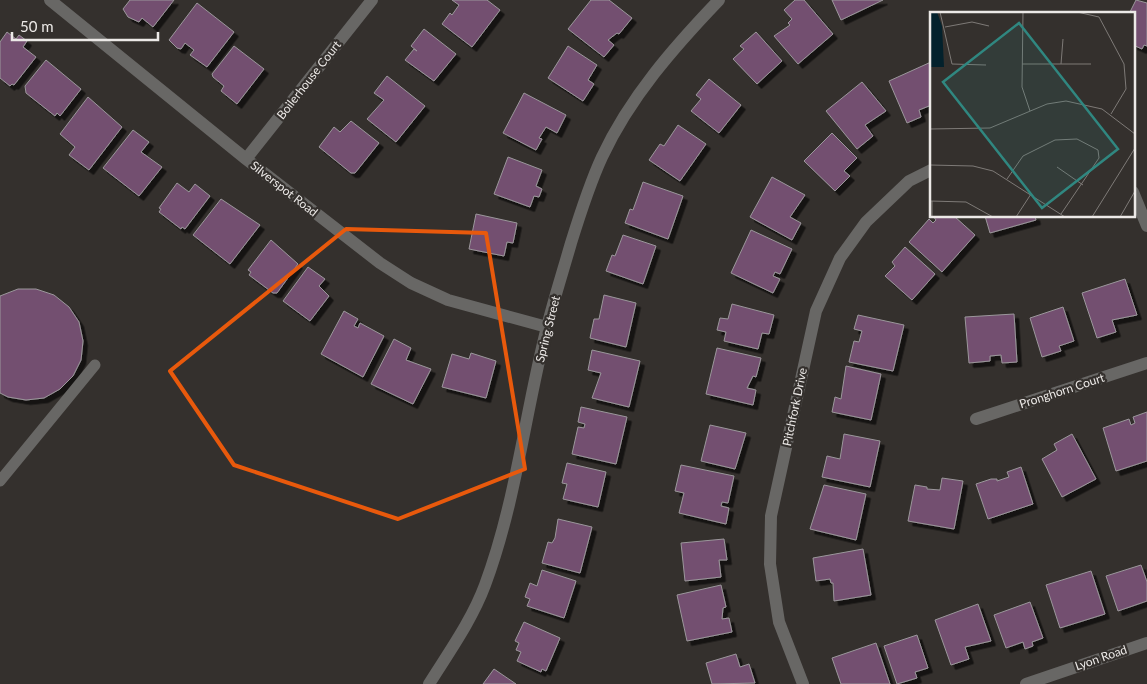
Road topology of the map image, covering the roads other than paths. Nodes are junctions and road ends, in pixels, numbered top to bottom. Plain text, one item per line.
1 (50, 0) edge
2 (372, 0) edge
3 (720, 0) edge
4 (246, 159) junction
5 (930, 170) edge
6 (1134, 194) edge
7 (1147, 226) edge
8 (547, 327) junction
9 (1147, 363) edge
10 (95, 365) dead end
11 (976, 419) dead end
12 (0, 481) edge
13 (1147, 643) edge
14 (429, 684) edge
15 (803, 684) edge
16 (1026, 684) edge

1 - 4 street, Silverspot Road
2 - 4 street, Boilerhouse Court
3 - 8 street, Spring Street
4 - 8 street, Silverspot Road
5 - 15 street, Pitchfork Drive
6 - 7 street
8 - 14 street, Spring Street
9 - 11 street, Pronghorn Court
10 - 12 lane
13 - 16 street, Lyon Road

